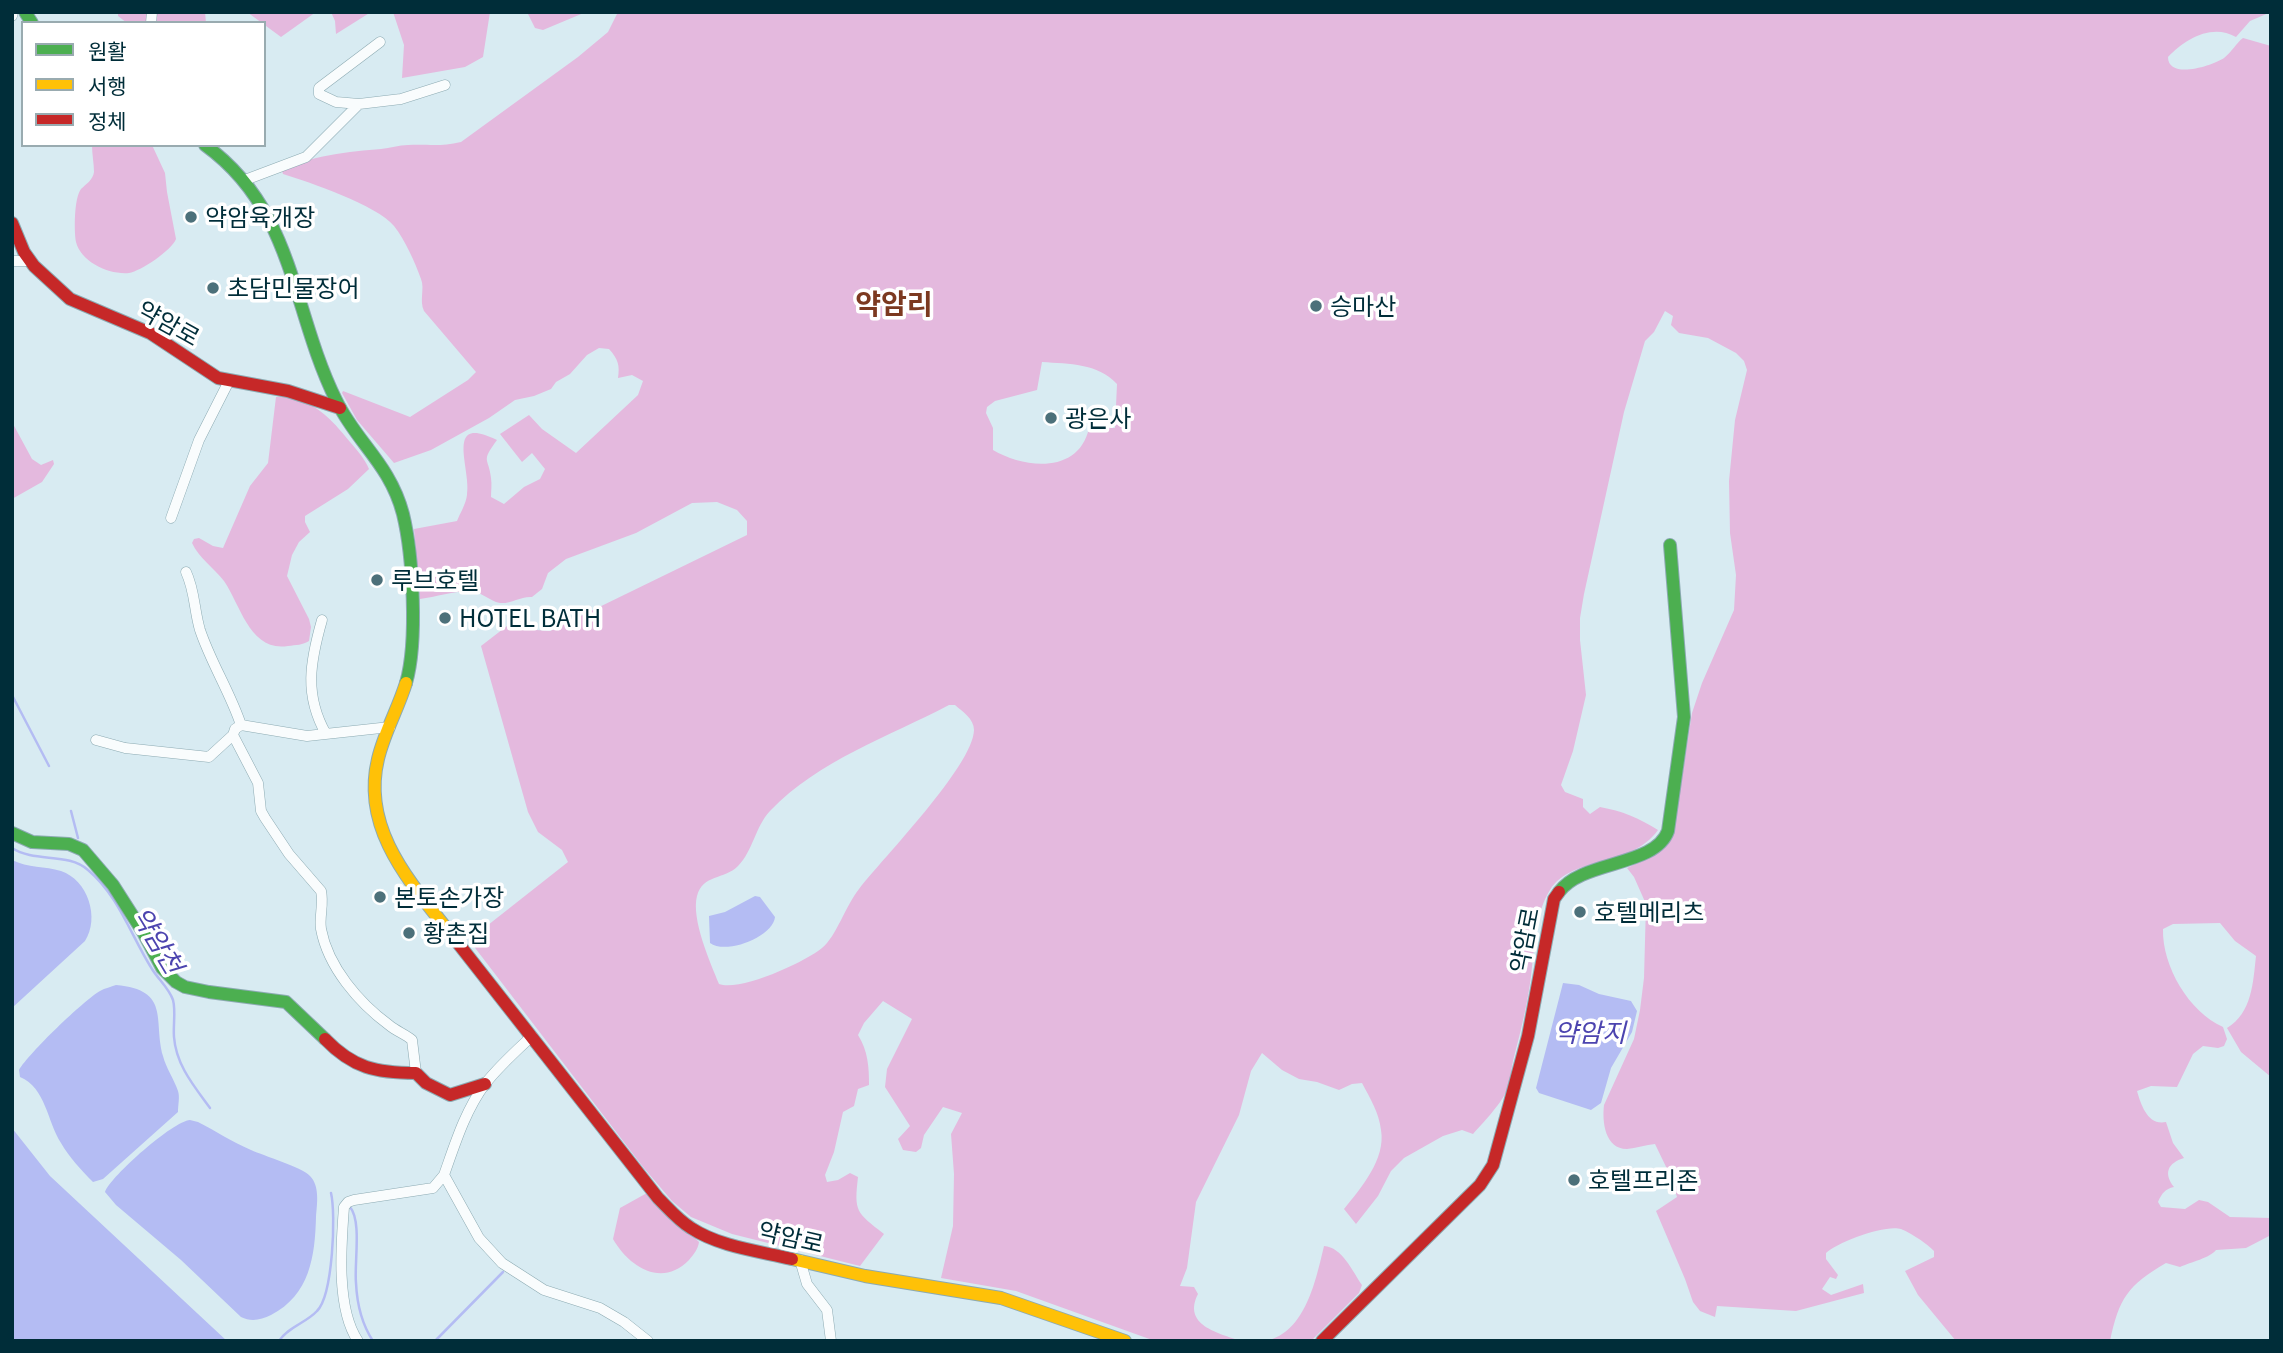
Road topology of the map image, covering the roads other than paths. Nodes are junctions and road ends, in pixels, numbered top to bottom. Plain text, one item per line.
1 (380, 42) dead end
2 (446, 85) dead end
3 (359, 104) junction
4 (208, 147) edge
5 (246, 180) junction
6 (12, 223) edge
7 (12, 261) edge
8 (31, 261) junction
9 (229, 381) junction
10 (340, 408) junction
11 (171, 518) dead end
12 (1670, 545) dead end
13 (186, 572) dead end
14 (322, 620) dead end
15 (241, 725) junction
16 (390, 727) junction
17 (326, 734) junction
18 (233, 735) junction
19 (96, 740) dead end
20 (12, 833) edge
21 (532, 1036) junction
22 (416, 1073) junction
23 (485, 1084) junction
24 (444, 1175) junction
25 (800, 1260) junction
26 (358, 1341) edge
27 (648, 1341) edge
28 (831, 1341) edge
29 (1125, 1341) edge
30 (1322, 1341) edge

1 - 3 street
2 - 3 street
3 - 5 street
4 - 5 street, 약암로
5 - 10 street, 약암로
6 - 8 street, 약암로
7 - 8 street
8 - 9 street, 약암로
9 - 10 street, 약암로
9 - 11 street
10 - 16 street, 약암로
12 - 30 street, 약암로
13 - 15 street
14 - 17 street
15 - 17 street
15 - 18 street
16 - 17 street
16 - 21 street, 약암로
18 - 19 street
18 - 22 street
20 - 22 street
21 - 23 street
21 - 25 street, 약암로
22 - 23 street
23 - 24 street
24 - 26 street
24 - 27 street
25 - 28 street
25 - 29 street, 약암로

